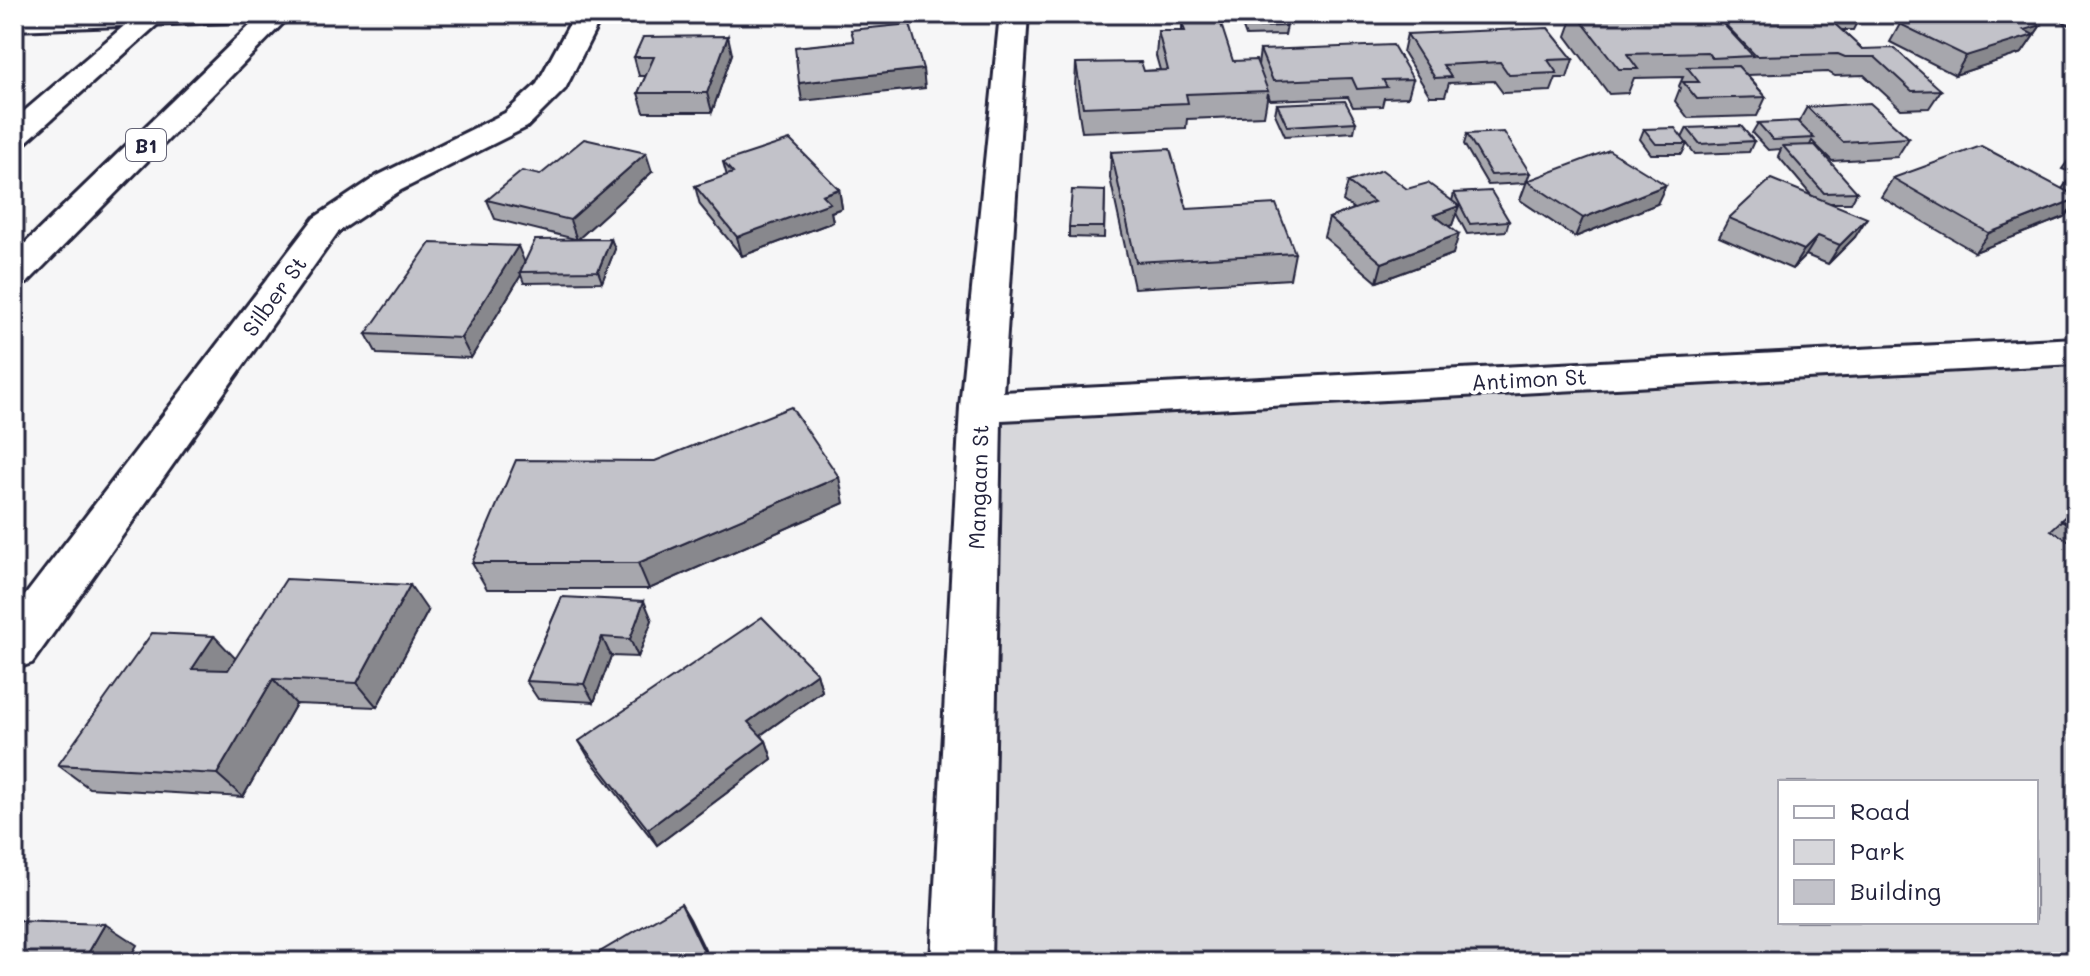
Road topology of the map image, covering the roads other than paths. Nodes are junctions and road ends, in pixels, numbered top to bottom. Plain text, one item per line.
1 (226, 14) edge
2 (278, 14) edge
3 (589, 14) edge
4 (1014, 14) edge
5 (154, 16) edge
6 (14, 22) edge
7 (14, 136) edge
8 (14, 275) edge
9 (2076, 351) edge
10 (981, 407) junction
11 (14, 648) edge
12 (961, 962) edge

1 - 5 main road
2 - 8 main road, B1
3 - 11 main road, Silber St
4 - 10 main road, Mangaan St
5 - 6 main road
5 - 7 main road
9 - 10 main road, Antimon St
10 - 12 main road, Mangaan St

